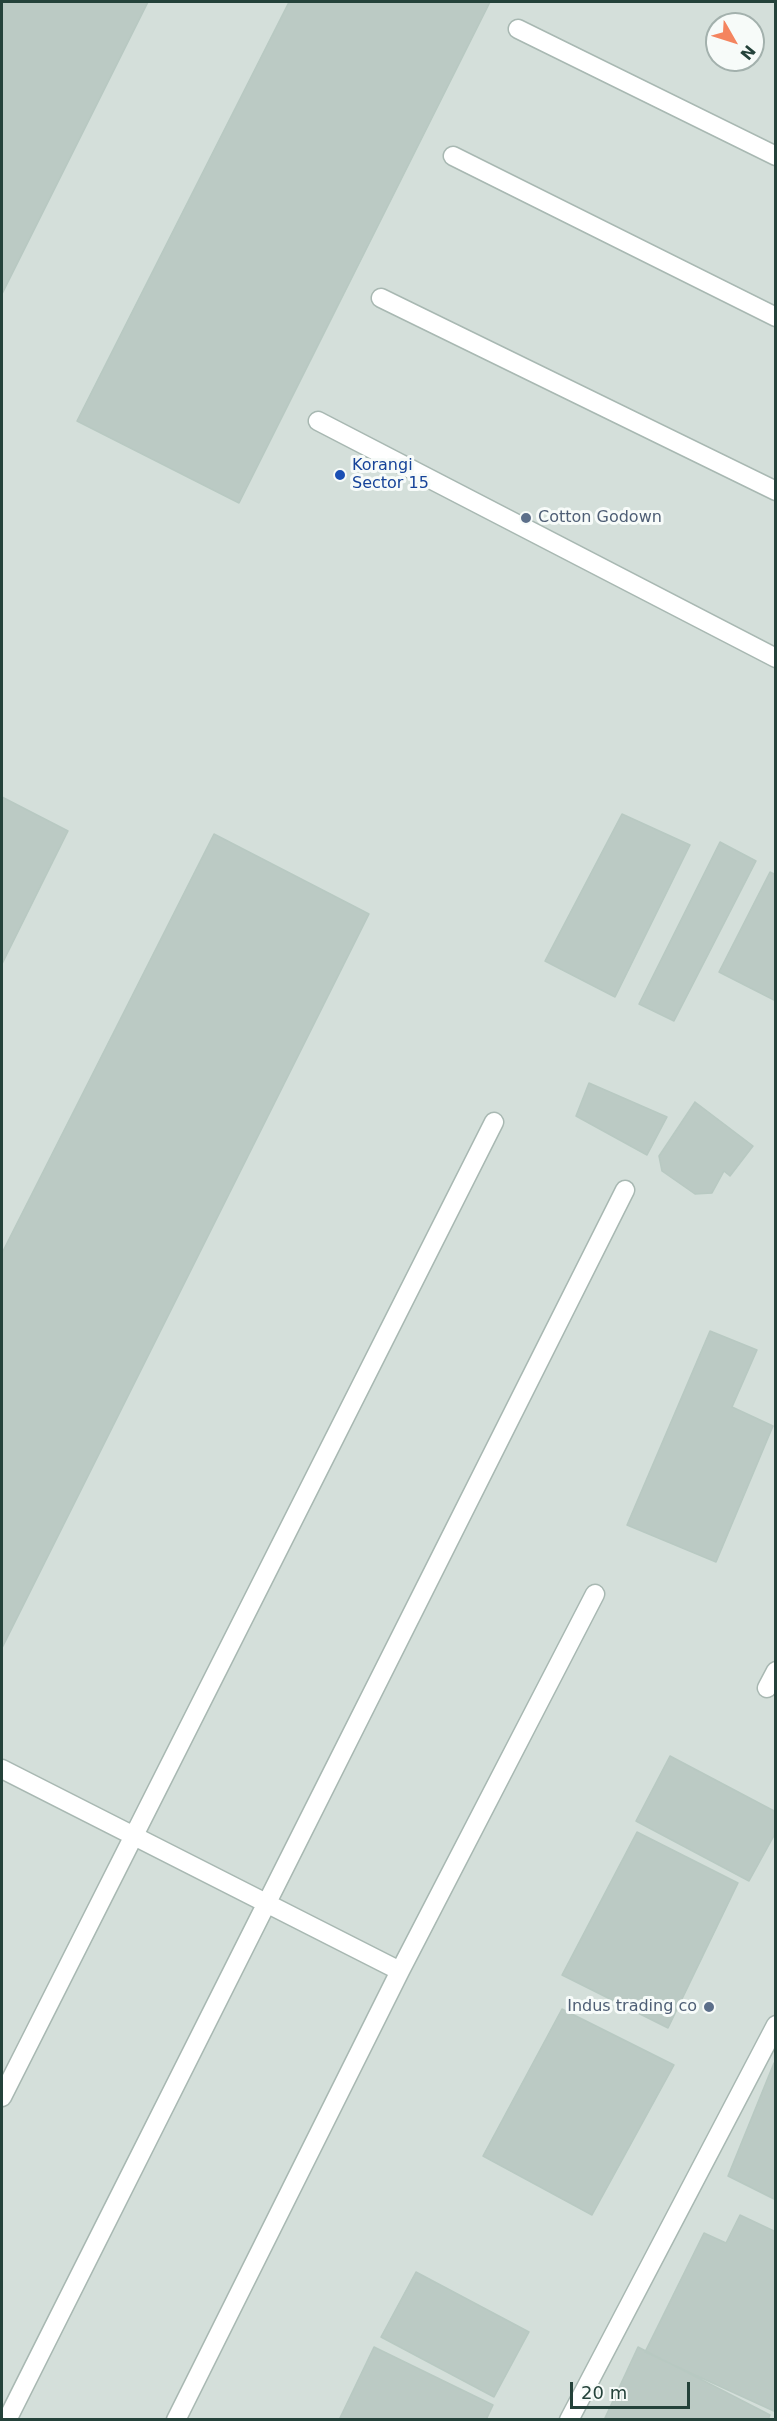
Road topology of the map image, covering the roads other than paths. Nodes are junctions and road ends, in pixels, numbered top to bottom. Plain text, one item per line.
1 (518, 29) dead end
2 (453, 156) dead end
3 (776, 156) edge
4 (381, 298) dead end
5 (776, 317) edge
6 (318, 421) dead end
7 (776, 491) edge
8 (776, 658) edge
9 (494, 1122) dead end
10 (625, 1190) dead end
11 (595, 1594) dead end
12 (776, 1671) edge
13 (767, 1688) dead end
14 (2, 1769) edge
15 (134, 1836) junction
16 (268, 1904) junction
17 (400, 1971) junction
18 (776, 2025) edge
19 (2, 2097) edge
20 (7, 2420) edge
21 (176, 2420) edge
22 (570, 2420) edge

1 - 3 lane
2 - 5 lane
4 - 7 lane
6 - 8 lane
9 - 15 lane
10 - 16 lane
11 - 17 lane
12 - 13 lane
14 - 15 lane
15 - 16 lane
15 - 19 lane
16 - 17 lane
16 - 20 lane
17 - 21 lane
18 - 22 lane

